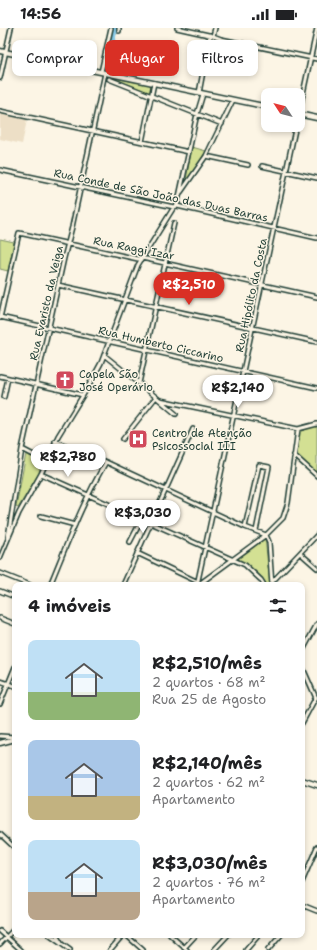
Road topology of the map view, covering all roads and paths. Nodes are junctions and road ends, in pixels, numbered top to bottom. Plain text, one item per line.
1 (11, 28) edge
2 (111, 28) edge
3 (177, 28) edge
4 (215, 28) edge
5 (317, 28) edge
6 (212, 35) junction
7 (0, 50) edge
8 (6, 52) junction
9 (311, 58) junction
10 (317, 59) edge
11 (103, 72) junction
12 (0, 78) edge
13 (109, 79) dead end
14 (154, 83) junction
15 (304, 88) edge
16 (201, 93) junction
17 (151, 96) junction
18 (233, 100) junction
19 (261, 106) edge
20 (0, 111) edge
21 (197, 114) junction
22 (305, 116) edge
23 (317, 118) edge
24 (222, 124) junction
25 (92, 131) junction
26 (295, 132) edge
27 (142, 142) junction
28 (189, 152) junction
29 (206, 156) junction
30 (248, 165) dead end
31 (262, 166) dead end
32 (0, 170) edge
33 (286, 172) junction
34 (317, 178) edge
35 (81, 187) junction
36 (180, 194) junction
37 (176, 206) junction
38 (174, 223) dead end
39 (274, 228) junction
40 (317, 238) edge
41 (68, 244) junction
42 (142, 258) junction
43 (165, 263) junction
44 (58, 284) junction
45 (262, 284) junction
46 (317, 296) edge
47 (124, 299) junction
48 (156, 306) junction
49 (0, 317) edge
50 (49, 328) junction
51 (253, 328) junction
52 (109, 341) junction
53 (317, 342) edge
54 (146, 350) junction
55 (104, 356) junction
56 (244, 372) junction
57 (0, 376) edge
58 (8, 378) junction
59 (139, 383) junction
60 (36, 384) junction
61 (317, 388) edge
62 (83, 395) junction
63 (4, 397) dead end
64 (156, 397) junction
65 (160, 400) junction
66 (176, 414) dead end
67 (234, 416) junction
68 (317, 424) edge
69 (193, 429) dead end
70 (298, 429) junction
71 (123, 439) dead end
72 (56, 441) junction
73 (22, 449) junction
74 (294, 455) junction
75 (46, 462) junction
76 (106, 462) junction
77 (41, 474) junction
78 (317, 476) edge
79 (165, 490) junction
80 (89, 495) junction
81 (13, 508) junction
82 (21, 510) junction
83 (214, 513) junction
84 (41, 516) dead end
85 (142, 519) junction
86 (151, 523) junction
87 (76, 525) junction
88 (245, 527) junction
89 (256, 531) junction
90 (266, 535) junction
91 (317, 535) edge
92 (8, 537) junction
93 (130, 542) dead end
94 (206, 549) junction
95 (137, 553) junction
96 (300, 553) junction
97 (0, 558) edge
98 (231, 560) junction
99 (317, 568) edge
100 (0, 572) edge
101 (23, 582) edge
102 (51, 582) edge
103 (124, 582) edge
104 (194, 582) edge
105 (198, 582) edge
106 (201, 582) edge
107 (261, 582) edge
108 (273, 582) edge
109 (274, 582) edge
110 (0, 591) edge
111 (12, 596) edge
112 (0, 618) edge
113 (12, 623) edge
114 (317, 624) edge
115 (305, 646) edge
116 (305, 673) edge
117 (12, 675) edge
118 (0, 681) edge
119 (8, 684) junction
120 (12, 685) edge
121 (316, 697) edge
122 (0, 704) edge
123 (305, 718) edge
124 (0, 736) edge
125 (12, 738) edge
126 (12, 739) edge
127 (0, 744) edge
128 (305, 781) edge
129 (317, 785) edge
130 (0, 834) edge
131 (12, 845) edge
132 (317, 847) edge
133 (305, 875) edge
134 (305, 906) edge
135 (317, 911) edge
136 (0, 931) edge
137 (12, 931) edge
138 (7, 937) junction
139 (52, 938) edge
140 (58, 938) edge
141 (120, 938) edge
142 (127, 938) edge
143 (173, 938) edge
144 (194, 938) edge
145 (225, 938) edge
146 (257, 938) edge
147 (278, 938) edge
148 (61, 943) junction
149 (0, 944) edge
150 (186, 949) edge
151 (21, 950) edge
152 (70, 950) edge
153 (110, 950) edge
154 (143, 950) edge
155 (214, 950) edge
156 (246, 950) edge
157 (268, 950) edge

1 - 8 street
2 - 11 street, Rua Evaristo da Veiga
3 - 6 street
4 - 6 street
5 - 9 street
6 - 9 street
6 - 16 street
7 - 8 main road
8 - 11 main road
8 - 12 street
9 - 10 street
9 - 15 street
11 - 14 main road
11 - 25 street, Rua Evaristo da Veiga
13 - 17 street
14 - 16 main road
14 - 17 street
16 - 18 main road
16 - 21 street
17 - 21 street
17 - 27 street
18 - 19 main road
18 - 24 street
20 - 25 street
21 - 24 street
21 - 28 street
22 - 23 main road
24 - 29 street
25 - 27 street
25 - 35 street, Rua Evaristo da Veiga
26 - 33 street, Rua Hipólito da Costa
27 - 28 street
28 - 36 street
29 - 30 street
29 - 36 street
31 - 33 street
32 - 35 street, Rua Conde de São João das Duas Barras
33 - 34 street
33 - 39 street, Rua Hipólito da Costa
35 - 37 street, Rua Conde de São João das Duas Barras
35 - 41 street, Rua Evaristo da Veiga
36 - 37 street
37 - 39 street, Rua Conde de São João das Duas Barras
37 - 42 street
38 - 43 street
39 - 40 street, Rua Conde de São João das Duas Barras
39 - 45 street, Rua Hipólito da Costa
41 - 42 street, Rua Raggi Izar
41 - 44 street, Rua Evaristo da Veiga
41 - 49 street, Rua Raggi Izar
42 - 43 street, Rua Raggi Izar
42 - 47 street
43 - 45 street, Rua Raggi Izar
43 - 48 street
44 - 47 street
44 - 50 street, Rua Evaristo da Veiga
45 - 46 street, Rua Raggi Izar
45 - 51 street, Rua Hipólito da Costa
47 - 48 street
47 - 52 street
48 - 51 street
48 - 54 street
49 - 50 street, Rua Humberto Ciccarino
50 - 52 street, Rua Humberto Ciccarino
50 - 60 street, Rua Evaristo da Veiga
51 - 53 street
51 - 56 street, Rua Hipólito da Costa
52 - 54 street, Rua Humberto Ciccarino
52 - 55 street
54 - 56 street, Rua Humberto Ciccarino
54 - 59 street
55 - 59 street
55 - 62 street
56 - 61 street, Rua Humberto Ciccarino
56 - 67 street, Rua Hipólito da Costa
57 - 58 street
58 - 60 street
58 - 63 street
59 - 64 street
60 - 62 street
60 - 73 street, Rua Evaristo da Veiga
62 - 72 street
64 - 65 street
64 - 71 street
65 - 66 street
65 - 67 street
67 - 70 street
67 - 83 street, Rua Hipólito da Costa
68 - 70 street
69 - 79 street
70 - 74 street
72 - 75 street
72 - 76 street
73 - 75 street
73 - 81 street, Rua Evaristo da Veiga
74 - 78 street
74 - 90 street
75 - 77 street
76 - 79 street
76 - 80 street
77 - 80 street
77 - 82 street
79 - 83 street
79 - 86 street
80 - 85 street
80 - 87 street
81 - 82 street
81 - 92 street, Rua Evaristo da Veiga
82 - 92 street
83 - 88 street
83 - 94 street, Rua Hipólito da Costa
84 - 87 street
85 - 86 street
85 - 93 street
86 - 94 street
86 - 95 street
87 - 102 street
88 - 89 street
88 - 89 street
89 - 90 street
90 - 98 street
90 - 108 street
91 - 96 street
92 - 97 street
94 - 98 street
94 - 105 street, Rua Hipólito da Costa
95 - 103 street
95 - 104 street
96 - 99 street
96 - 109 street
98 - 106 street
98 - 107 street
100 - 101 street
110 - 111 street
112 - 113 street
114 - 115 street
116 - 121 street
117 - 119 street
118 - 119 street
119 - 120 street
119 - 122 street
121 - 123 street
124 - 125 street
126 - 127 main road
128 - 129 main road
130 - 131 street
132 - 133 street
134 - 135 street
136 - 138 street
137 - 138 street
138 - 149 street
138 - 151 street
139 - 148 street
140 - 148 street
141 - 153 street
142 - 154 street
143 - 150 street
144 - 150 street
145 - 155 street
146 - 156 street
147 - 157 street
148 - 152 street

